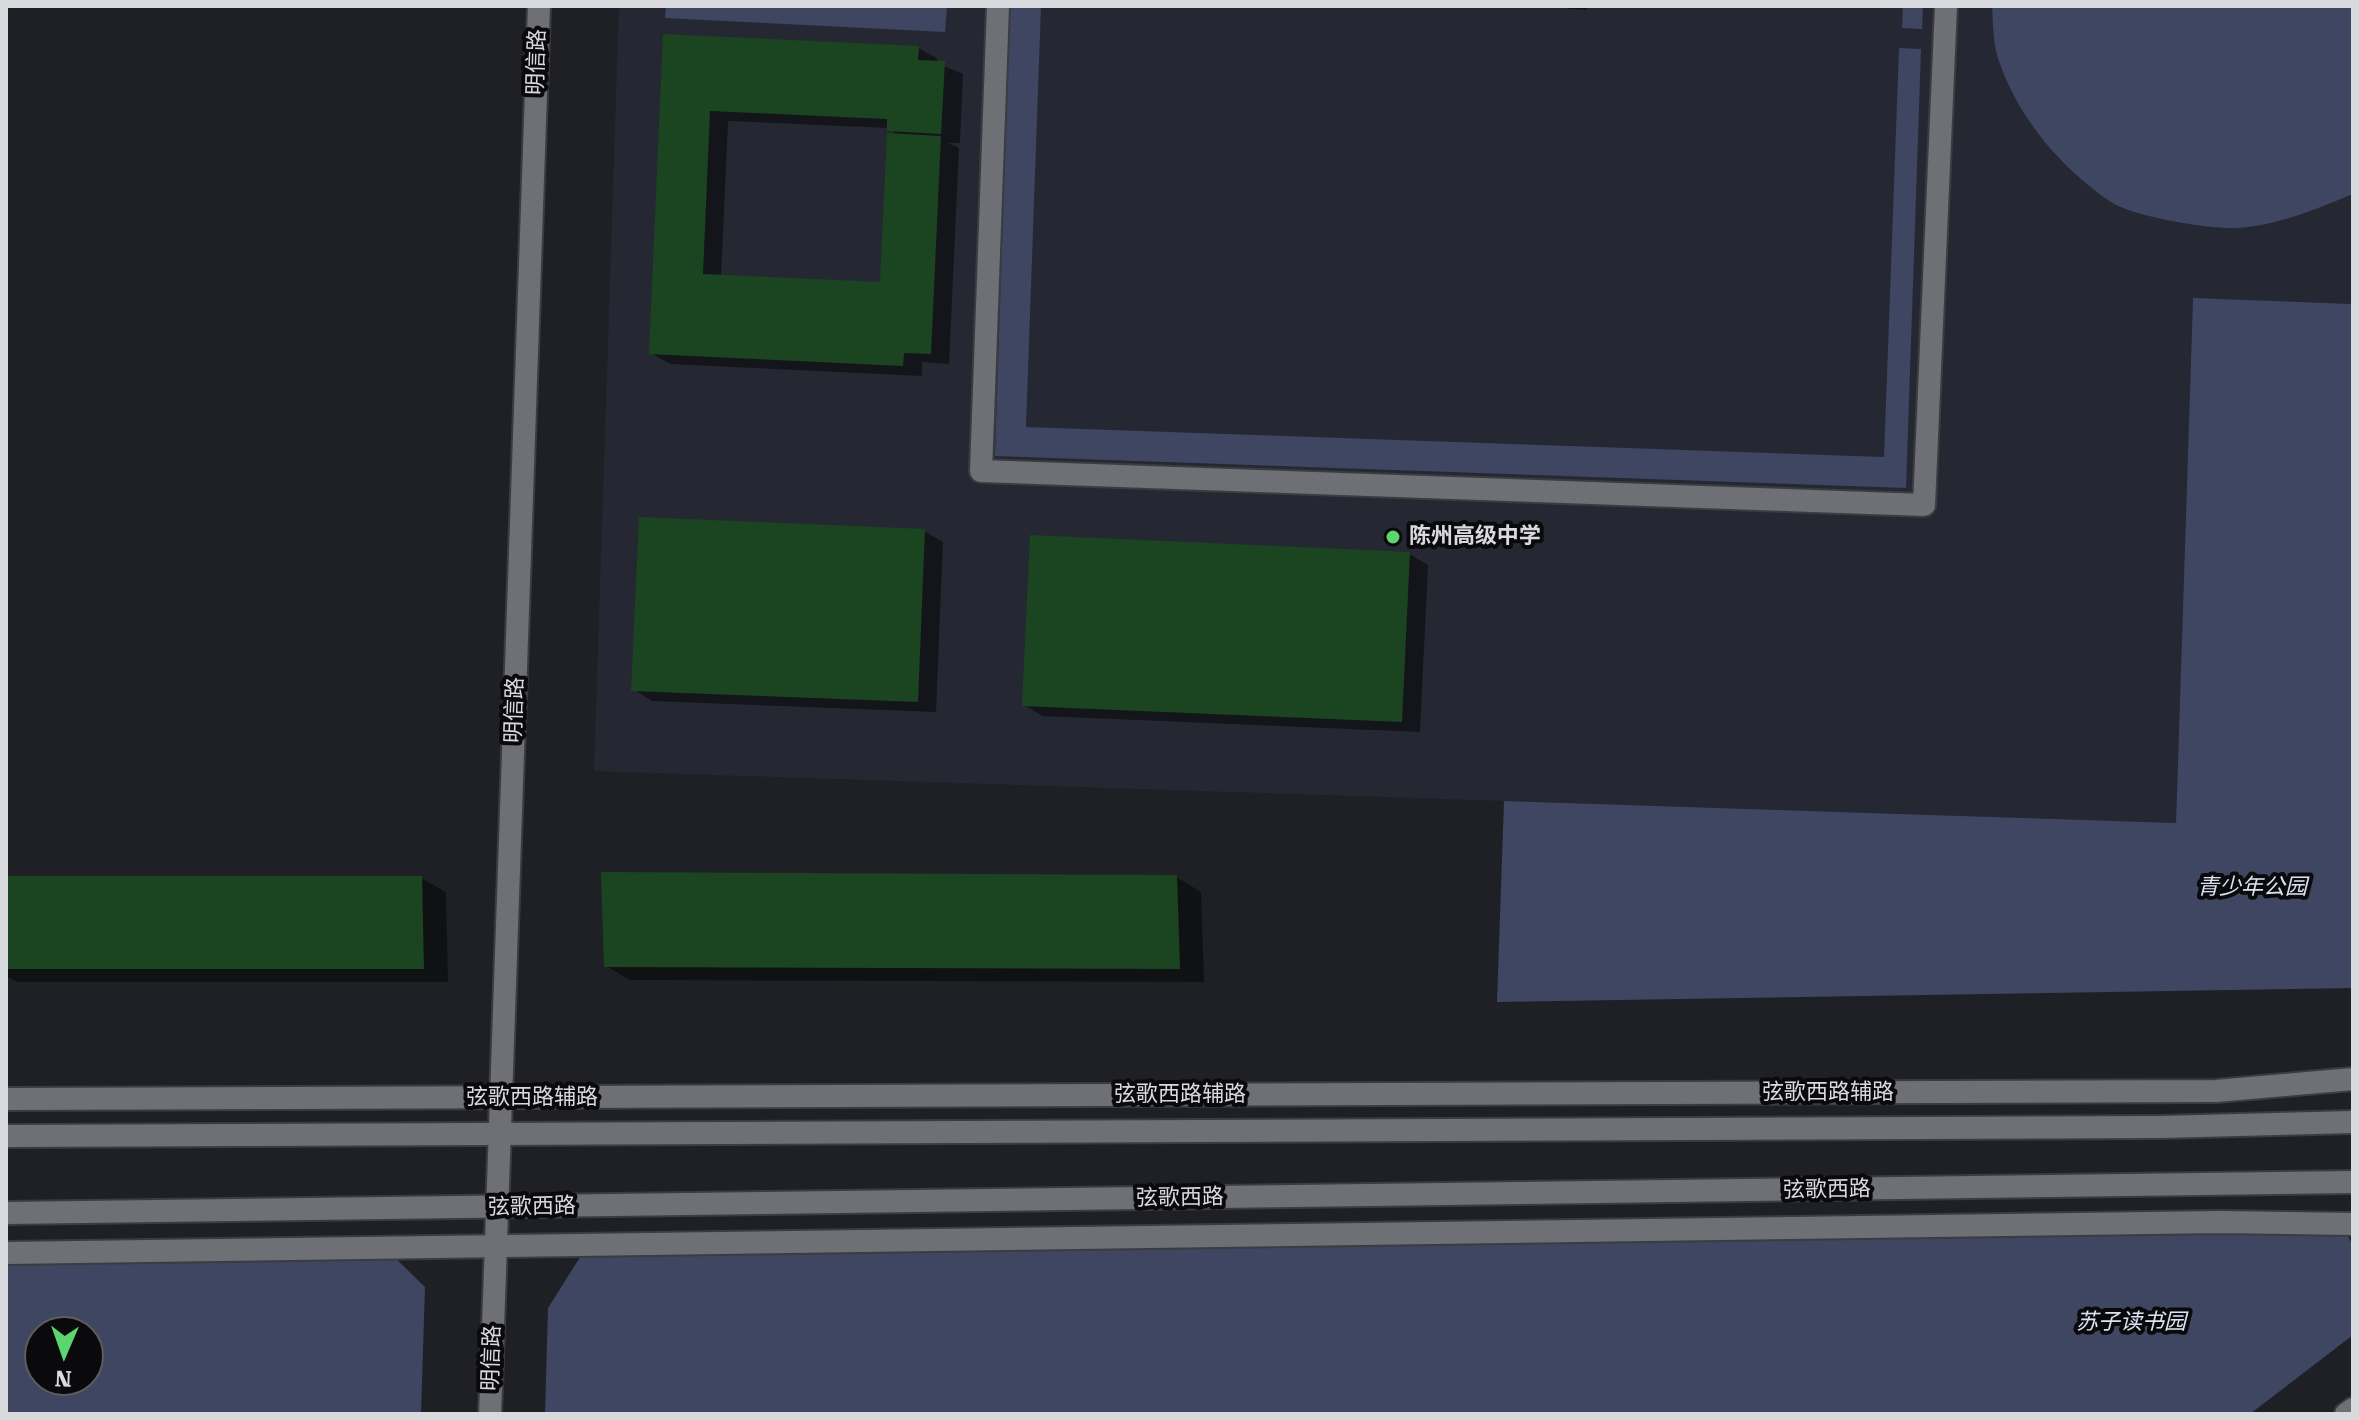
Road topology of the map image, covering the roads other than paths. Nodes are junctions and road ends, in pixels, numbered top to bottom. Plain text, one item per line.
1 (539, 6) edge
2 (998, 6) edge
3 (1946, 6) edge
4 (2353, 1079) edge
5 (502, 1098) junction
6 (6, 1099) edge
7 (2353, 1122) edge
8 (500, 1134) junction
9 (6, 1136) edge
10 (2353, 1182) edge
11 (497, 1207) junction
12 (6, 1213) edge
13 (2353, 1224) edge
14 (496, 1248) junction
15 (6, 1253) edge
16 (2353, 1409) edge
17 (490, 1414) edge
18 (2346, 1414) edge

1 - 5 street, 明信路
2 - 3 street
4 - 5 street, 弦歌西路辅路
5 - 6 street, 弦歌西路辅路
5 - 8 street, 明信路
7 - 8 street
8 - 9 street
8 - 11 street, 明信路
10 - 11 street, 弦歌西路
11 - 12 street, 弦歌西路
11 - 14 street, 明信路
13 - 14 street
14 - 15 street
14 - 17 street, 明信路
16 - 18 street

